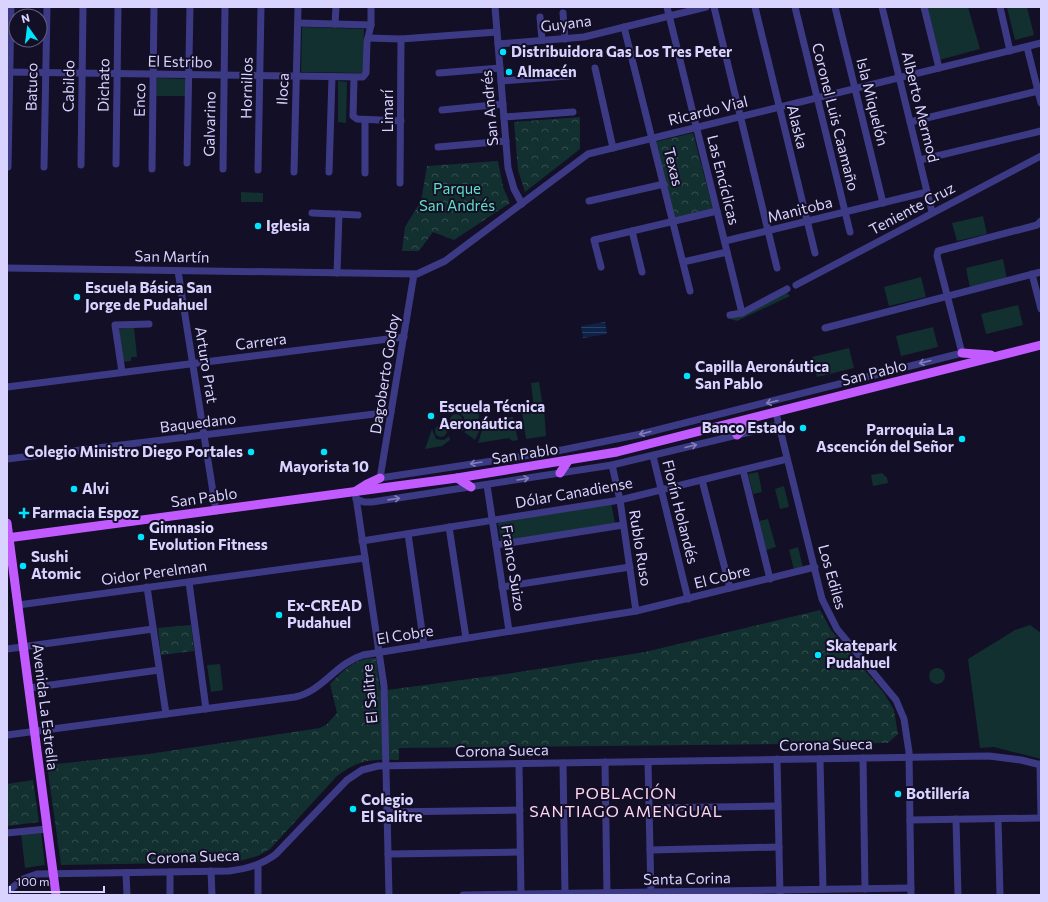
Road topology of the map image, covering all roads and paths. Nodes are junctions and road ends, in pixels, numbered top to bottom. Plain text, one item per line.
1 (10, 7) edge
2 (47, 7) edge
3 (83, 7) edge
4 (118, 7) edge
5 (154, 7) edge
6 (190, 7) edge
7 (226, 7) edge
8 (261, 7) edge
9 (298, 7) edge
10 (336, 7) edge
11 (371, 7) edge
12 (495, 7) edge
13 (667, 7) edge
14 (706, 7) edge
15 (714, 7) edge
16 (755, 7) edge
17 (795, 7) edge
18 (836, 7) edge
19 (882, 7) edge
20 (924, 7) edge
21 (1000, 7) edge
22 (563, 13) dead end
23 (669, 16) junction
24 (540, 17) dead end
25 (298, 23) junction
26 (335, 24) junction
27 (371, 25) junction
28 (624, 27) junction
29 (497, 32) junction
30 (368, 38) junction
31 (565, 38) junction
32 (402, 39) junction
33 (542, 40) junction
34 (1041, 43) edge
35 (498, 44) junction
36 (1027, 47) junction
37 (1010, 51) junction
38 (500, 68) junction
39 (594, 68) dead end
40 (939, 68) junction
41 (8, 72) edge
42 (46, 73) junction
43 (82, 73) junction
44 (439, 73) dead end
45 (118, 74) junction
46 (153, 74) junction
47 (189, 75) junction
48 (224, 76) junction
49 (260, 76) junction
50 (568, 76) dead end
51 (297, 77) junction
52 (332, 77) junction
53 (354, 78) junction
54 (899, 78) junction
55 (501, 81) junction
56 (855, 89) junction
57 (1038, 91) junction
58 (818, 98) junction
59 (1041, 103) edge
60 (503, 104) junction
61 (779, 107) junction
62 (442, 110) dead end
63 (573, 112) dead end
64 (504, 117) junction
65 (740, 117) junction
66 (365, 121) junction
67 (401, 121) junction
68 (910, 122) junction
69 (697, 127) junction
70 (1041, 130) edge
71 (652, 138) junction
72 (506, 141) junction
73 (438, 147) dead end
74 (613, 148) junction
75 (1041, 156) edge
76 (920, 160) junction
77 (187, 162) dead end
78 (116, 164) dead end
79 (81, 165) dead end
80 (8, 166) dead end
81 (44, 167) dead end
82 (152, 169) dead end
83 (223, 169) dead end
84 (258, 170) dead end
85 (294, 172) dead end
86 (329, 172) dead end
87 (365, 173) dead end
88 (400, 183) dead end
89 (664, 184) junction
90 (927, 192) junction
91 (589, 201) dead end
92 (883, 203) junction
93 (522, 204) junction
94 (717, 211) junction
95 (845, 212) junction
96 (932, 212) junction
97 (312, 213) dead end
98 (339, 214) junction
99 (358, 215) dead end
100 (673, 221) junction
101 (1041, 221) edge
102 (807, 222) junction
103 (632, 231) junction
104 (768, 231) junction
105 (850, 232) dead end
106 (725, 241) junction
107 (727, 252) junction
108 (815, 253) dead end
109 (683, 262) junction
110 (601, 267) dead end
111 (7, 268) edge
112 (777, 268) dead end
113 (178, 271) junction
114 (642, 272) dead end
115 (1041, 272) edge
116 (337, 273) junction
117 (414, 274) junction
118 (1032, 274) junction
119 (796, 284) dead end
120 (787, 289) dead end
121 (690, 291) dead end
122 (948, 296) junction
123 (1041, 308) edge
124 (742, 313) junction
125 (730, 315) dead end
126 (149, 324) dead end
127 (826, 328) dead end
128 (404, 338) junction
129 (1040, 344) edge
130 (962, 353) junction
131 (996, 356) junction
132 (192, 363) junction
133 (122, 372) junction
134 (7, 386) edge
135 (392, 412) junction
136 (776, 413) junction
137 (754, 418) junction
138 (779, 425) junction
139 (204, 435) junction
140 (737, 435) junction
141 (653, 456) junction
142 (787, 459) junction
143 (7, 460) edge
144 (568, 461) junction
145 (612, 465) junction
146 (744, 470) junction
147 (560, 473) junction
148 (380, 478) junction
149 (457, 478) junction
150 (702, 480) junction
151 (487, 485) junction
152 (471, 487) junction
153 (661, 490) junction
154 (355, 496) junction
155 (620, 500) junction
156 (216, 511) junction
157 (492, 520) junction
158 (7, 523) edge
159 (623, 525) junction
160 (449, 527) junction
161 (408, 534) junction
162 (8, 538) edge
163 (362, 541) junction
164 (496, 545) junction
165 (365, 558) junction
166 (630, 567) junction
167 (815, 567) junction
168 (770, 579) junction
169 (189, 582) junction
170 (147, 587) junction
171 (502, 587) junction
172 (730, 588) junction
173 (688, 599) junction
174 (18, 605) junction
175 (636, 611) junction
176 (153, 629) junction
177 (509, 631) junction
178 (466, 638) junction
179 (424, 645) junction
180 (23, 646) junction
181 (7, 649) edge
182 (379, 652) junction
183 (159, 670) junction
184 (29, 688) junction
185 (206, 709) junction
186 (166, 714) junction
187 (34, 732) junction
188 (7, 735) edge
189 (909, 757) junction
190 (820, 758) junction
191 (862, 758) junction
192 (777, 759) junction
193 (605, 762) junction
194 (648, 762) junction
195 (563, 763) junction
196 (519, 764) junction
197 (1040, 765) edge
198 (386, 766) junction
199 (778, 806) junction
200 (649, 808) junction
201 (520, 810) junction
202 (387, 812) junction
203 (1041, 817) edge
204 (956, 819) junction
205 (998, 819) junction
206 (910, 820) junction
207 (47, 829) junction
208 (7, 833) edge
209 (779, 847) junction
210 (650, 850) junction
211 (520, 852) junction
212 (388, 854) junction
213 (258, 865) junction
214 (211, 871) junction
215 (170, 872) junction
216 (53, 873) junction
217 (126, 873) junction
218 (865, 889) junction
219 (823, 890) junction
220 (7, 892) edge
221 (911, 892) edge
222 (565, 893) junction
223 (607, 893) junction
224 (779, 893) edge
225 (651, 894) edge
226 (56, 895) edge
227 (127, 895) edge
228 (170, 895) edge
229 (212, 895) edge
230 (258, 895) edge
231 (389, 895) edge
232 (463, 895) edge
233 (521, 895) edge
234 (958, 895) edge
235 (1000, 895) edge

1 - 41 street
2 - 42 street, Batuco
3 - 43 street, Cabildo
4 - 45 street, Dichato
5 - 46 street, Enco
6 - 47 street
7 - 48 street, Galvarino
8 - 49 street, Hornillos
9 - 25 street, Iloca
10 - 26 street
11 - 27 street
12 - 29 street, San Andrés
13 - 23 street, Las Encíclicas
14 - 23 street, Guyana
15 - 65 street
16 - 61 street, Alaska
17 - 58 street, Coronel Luis Caamaño
18 - 56 street, Isla Miquelón
19 - 54 street, Alberto Mermod
20 - 40 street
21 - 37 street
22 - 31 street
23 - 28 street, Guyana
23 - 69 street, Las Encíclicas
24 - 33 street
25 - 26 street
25 - 51 street, Iloca
26 - 27 street
27 - 30 street
28 - 31 street, Guyana
28 - 71 street, Texas
29 - 32 street
29 - 35 street, San Andrés
30 - 32 street
30 - 53 street
31 - 33 street, Guyana
32 - 67 street, Limarí
33 - 35 street, Guyana
34 - 36 street, Ricardo Vial
35 - 38 street, San Andrés
36 - 37 street, Ricardo Vial
36 - 57 street
37 - 40 street, Ricardo Vial
38 - 44 street
38 - 55 street, San Andrés
39 - 74 street
40 - 54 street, Ricardo Vial
41 - 42 street, El Estribo
41 - 80 street
42 - 43 street, El Estribo
42 - 81 street, Batuco
43 - 45 street, El Estribo
43 - 79 street, Cabildo
45 - 46 street, El Estribo
45 - 78 street, Dichato
46 - 47 street, El Estribo
46 - 82 street, Enco
47 - 48 street, El Estribo
47 - 77 street
48 - 49 street, El Estribo
48 - 83 street, Galvarino
49 - 51 street, El Estribo
49 - 84 street, Hornillos
50 - 55 street
51 - 52 street, El Estribo
51 - 85 street, Iloca
52 - 53 street, El Estribo
52 - 86 street
53 - 66 street
54 - 56 street, Ricardo Vial
54 - 68 street, Alberto Mermod
55 - 60 street, San Andrés
56 - 58 street, Ricardo Vial
56 - 92 street, Isla Miquelón
57 - 59 street
57 - 68 street
58 - 61 street, Ricardo Vial
58 - 95 street, Coronel Luis Caamaño
60 - 62 street
60 - 64 street, San Andrés
61 - 65 street, Ricardo Vial
61 - 102 street, Alaska
63 - 64 street
64 - 72 street, San Andrés
65 - 69 street, Ricardo Vial
65 - 104 street
66 - 67 street
66 - 87 street
67 - 88 street, Limarí
68 - 76 street, Alberto Mermod
69 - 71 street, Ricardo Vial
69 - 94 street, Las Encíclicas
70 - 76 street
71 - 74 street, Ricardo Vial
71 - 89 street, Texas
72 - 73 street
72 - 93 street, San Andrés
74 - 93 street, Ricardo Vial
75 - 96 street, Teniente Cruz
76 - 90 street, Alberto Mermod
89 - 91 street
89 - 100 street, Texas
90 - 92 street, Manitoba
90 - 96 street, Alberto Mermod
92 - 95 street, Manitoba
93 - 117 street, Ricardo Vial
94 - 100 street
94 - 106 street, Las Encíclicas
95 - 102 street, Manitoba
95 - 105 street, Coronel Luis Caamaño
96 - 119 street, Teniente Cruz
97 - 98 street
98 - 99 street
98 - 116 street
100 - 103 street
100 - 109 street, Texas
101 - 122 street
102 - 104 street, Manitoba
102 - 108 street, Alaska
103 - 110 street
103 - 114 street
104 - 106 street, Manitoba
104 - 112 street
106 - 107 street, Las Encíclicas
107 - 109 street
107 - 124 street, Las Encíclicas
109 - 121 street, Texas
111 - 113 street, San Martín
113 - 116 street, San Martín
113 - 132 street, Arturo Prat
115 - 118 street
116 - 117 street, San Martín
117 - 128 street, Dagoberto Godoy
118 - 122 street
118 - 123 street
120 - 124 street
122 - 127 street
122 - 130 street
124 - 125 street
126 - 133 street
128 - 132 street, Carrera
128 - 135 street, Dagoberto Godoy
129 - 131 main road, San Pablo
130 - 131 main road
130 -> 148 street, San Pablo
131 - 136 main road, San Pablo
132 - 133 street, Carrera
132 - 139 street, Arturo Prat
133 - 134 street, Carrera
135 - 139 street, Baquedano
135 - 148 street, Dagoberto Godoy
136 - 137 main road, San Pablo
136 - 138 street, Los Ediles
137 - 140 main road
137 - 144 main road, San Pablo
138 - 140 street, San Pablo
138 - 142 street, Los Ediles
139 - 143 street, Baquedano
139 - 156 street, Arturo Prat
141 -> 140 street, San Pablo
141 - 145 street, San Pablo
141 - 153 street, Florín Holandés
142 - 146 street, Dólar Canadiense
142 - 167 street, Los Ediles
144 - 147 main road
144 - 149 main road, San Pablo
145 - 147 street, San Pablo
145 - 155 street, Rublo Ruso
146 - 150 street, Dólar Canadiense
146 - 168 street
151 -> 147 street, San Pablo
148 - 154 main road
149 - 152 main road
149 - 154 main road, San Pablo
150 - 153 street, Dólar Canadiense
150 - 172 street
151 - 152 street, San Pablo
151 - 157 street, Franco Suizo
154 -> 152 street, San Pablo
153 - 155 street, Dólar Canadiense
153 - 173 street, Florín Holandés
154 - 156 main road, San Pablo
154 - 163 street, El Salitre
155 - 157 street, Dólar Canadiense
155 - 159 street, Rublo Ruso
156 - 162 main road, San Pablo
157 - 160 street, Dólar Canadiense
157 - 164 street, Franco Suizo
158 - 162 main road, Avenida La Estrella
159 - 164 street
159 - 166 street, Rublo Ruso
160 - 161 street, Dólar Canadiense
160 - 178 street
161 - 163 street, Dólar Canadiense
161 - 179 street
162 - 174 main road, Avenida La Estrella
163 - 165 street, El Salitre
164 - 171 street, Franco Suizo
165 - 169 street, Oidor Perelman
165 - 182 street, El Salitre
166 - 171 street
166 - 175 street, Rublo Ruso
167 - 168 street, El Cobre
167 - 189 street, Los Ediles
168 - 172 street, El Cobre
169 - 170 street, Oidor Perelman
169 - 185 street
170 - 174 street, Oidor Perelman
170 - 176 street
171 - 177 street, Franco Suizo
172 - 173 street, El Cobre
173 - 175 street, El Cobre
174 - 180 main road, Avenida La Estrella
175 - 177 street, El Cobre
176 - 180 street
176 - 183 street
177 - 178 street, El Cobre
178 - 179 street, El Cobre
179 - 182 street, El Cobre
180 - 181 street
180 - 184 main road, Avenida La Estrella
182 - 185 street, El Cobre
182 - 198 street, El Salitre
183 - 184 street
183 - 186 street
184 - 187 main road, Avenida La Estrella
185 - 186 street, El Cobre
186 - 187 street, El Cobre
187 - 188 street, El Cobre
187 - 207 main road, Avenida La Estrella
189 - 191 street, Corona Sueca
189 - 197 street, Corona Sueca
189 - 206 street, Los Ediles
190 - 191 street, Corona Sueca
190 - 192 street, Corona Sueca
190 - 219 street
191 - 218 street
192 - 194 street, Corona Sueca
192 - 199 street
193 - 194 street, Corona Sueca
193 - 195 street, Corona Sueca
193 - 223 street
194 - 200 street
195 - 196 street, Corona Sueca
195 - 222 street
196 - 198 street, Corona Sueca
196 - 201 street
197 - 203 street
198 - 202 street, El Salitre
198 - 213 street, Corona Sueca
199 - 200 street
199 - 209 street
200 - 210 street
201 - 202 street
201 - 211 street
202 - 212 street, El Salitre
203 - 205 street
204 - 205 street
204 - 206 street
204 - 234 street
205 - 235 street
206 - 221 street, Los Ediles
207 - 208 street
207 - 216 main road, Avenida La Estrella
209 - 210 street
209 - 224 street
210 - 225 street
211 - 212 street
211 - 233 street
212 - 231 street, El Salitre
213 - 214 street, Corona Sueca
213 - 230 street
214 - 215 street, Corona Sueca
214 - 229 street
215 - 217 street, Corona Sueca
215 - 228 street
216 - 217 street, Corona Sueca
216 - 220 street, Corona Sueca
216 - 226 main road, Avenida La Estrella
217 - 227 street
218 - 219 street, Santa Corina
218 - 221 street, Santa Corina
219 - 224 street, Santa Corina
222 - 223 street, Santa Corina
222 - 233 street, Santa Corina
223 - 225 street, Santa Corina
224 - 225 street, Santa Corina
232 - 233 street, Santa Corina

